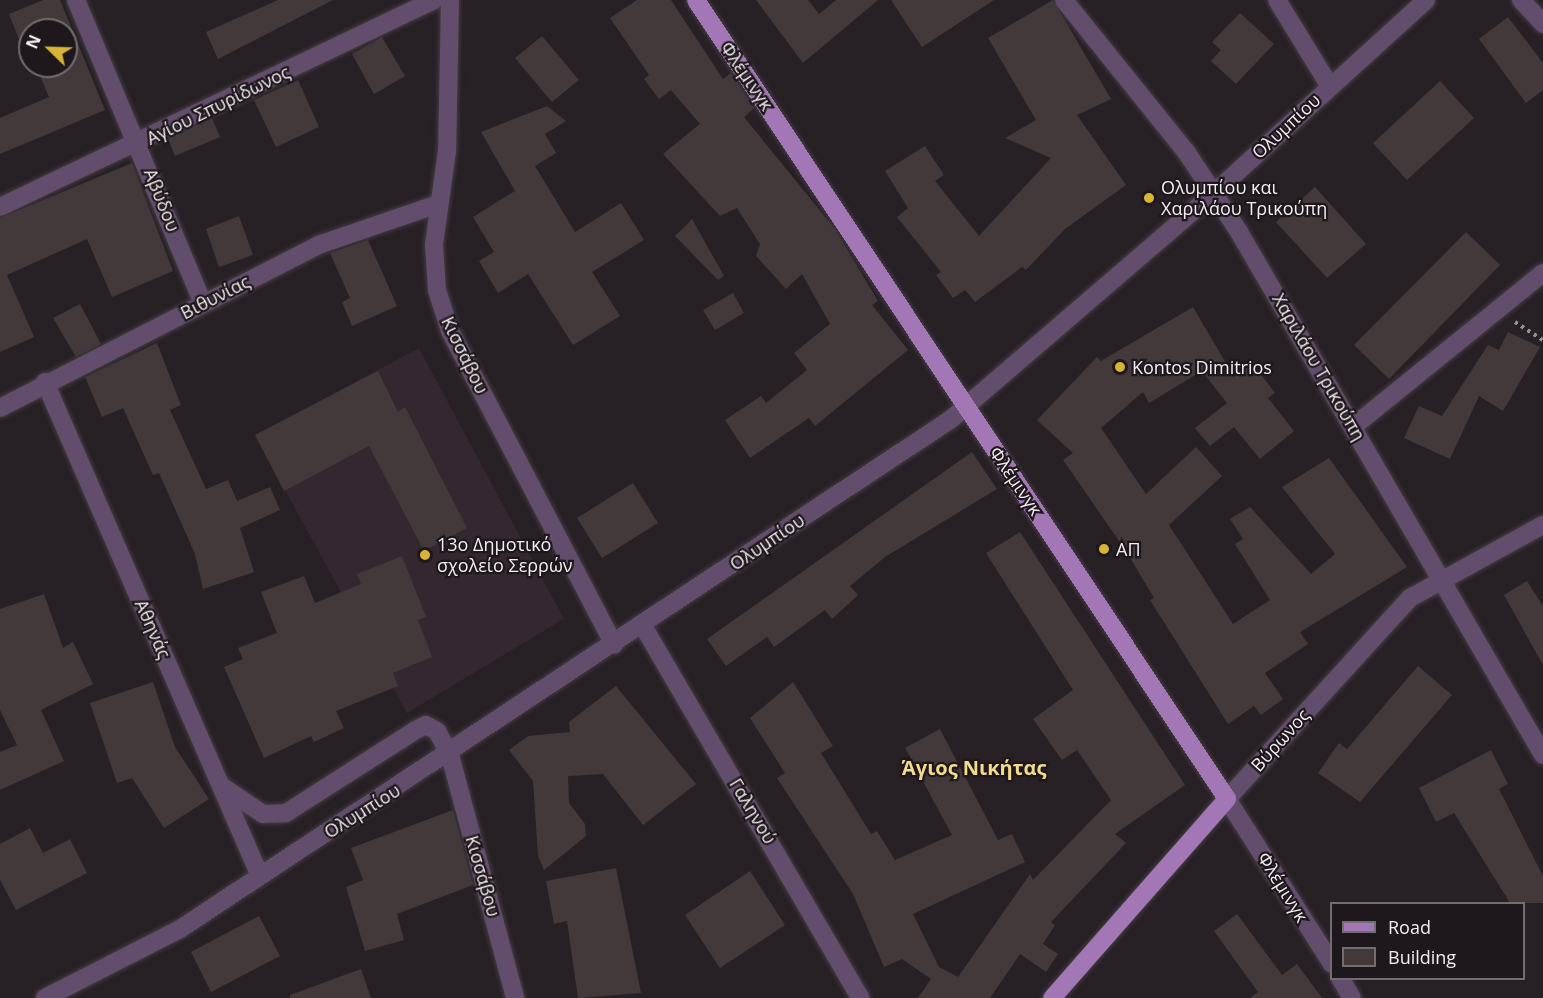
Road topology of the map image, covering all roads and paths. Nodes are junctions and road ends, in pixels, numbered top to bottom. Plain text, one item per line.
1 (76, 0) edge
2 (434, 0) edge
3 (450, 0) edge
4 (696, 0) edge
5 (1064, 0) edge
6 (1277, 0) edge
7 (1426, 0) edge
8 (1521, 0) edge
9 (1543, 24) edge
10 (1329, 85) junction
11 (138, 143) junction
12 (1213, 194) junction
13 (438, 204) junction
14 (0, 207) edge
15 (1543, 273) edge
16 (203, 303) junction
17 (1496, 310) junction
18 (1543, 340) edge
19 (45, 382) junction
20 (966, 407) junction
21 (0, 408) edge
22 (1354, 426) junction
23 (1543, 525) edge
24 (1443, 580) junction
25 (643, 626) junction
26 (614, 645) junction
27 (450, 755) junction
28 (1543, 755) edge
29 (221, 786) junction
30 (1227, 799) junction
31 (260, 876) junction
32 (1330, 961) edge
33 (1341, 980) edge
34 (45, 998) edge
35 (515, 998) edge
36 (860, 998) edge
37 (1052, 998) edge
38 (1352, 998) edge

1 - 11 street, Αβύδου
2 - 11 street, Αγίου Σπυρίδωνος
3 - 13 street, Κισσάβου
4 - 20 main road, Φλέμινγκ
5 - 12 street, Χαριλάου Τρικούπη
6 - 10 street
7 - 10 street, Ολυμπίου
8 - 9 street
10 - 12 street, Ολυμπίου
11 - 14 street, Αγίου Σπυρίδωνος
11 - 16 street, Αβύδου
12 - 20 street, Ολυμπίου
12 - 22 street, Χαριλάου Τρικούπη
13 - 16 street, Βιθυνίας
13 - 26 street, Κισσάβου
15 - 17 street
16 - 19 street, Βιθυνίας
17 - 18 path
17 - 22 street
19 - 21 street, Βιθυνίας
19 - 29 street, Αθηνάς
20 - 25 street, Ολυμπίου
20 - 30 main road, Φλέμινγκ
22 - 24 street, Χαριλάου Τρικούπη
23 - 24 street, Βύρωνος
24 - 28 street, Χαριλάου Τρικούπη
24 - 30 street, Βύρωνος
25 - 26 street, Ολυμπίου
25 - 36 street, Γαληνού
26 - 27 street, Ολυμπίου
27 - 29 street, Κισσάβου
27 - 31 street, Ολυμπίου
27 - 35 street, Κισσάβου
29 - 31 street, Αθηνάς
30 - 32 street, Φλέμινγκ
30 - 37 main road, Βύρωνος
31 - 34 street, Ολυμπίου
33 - 38 street

